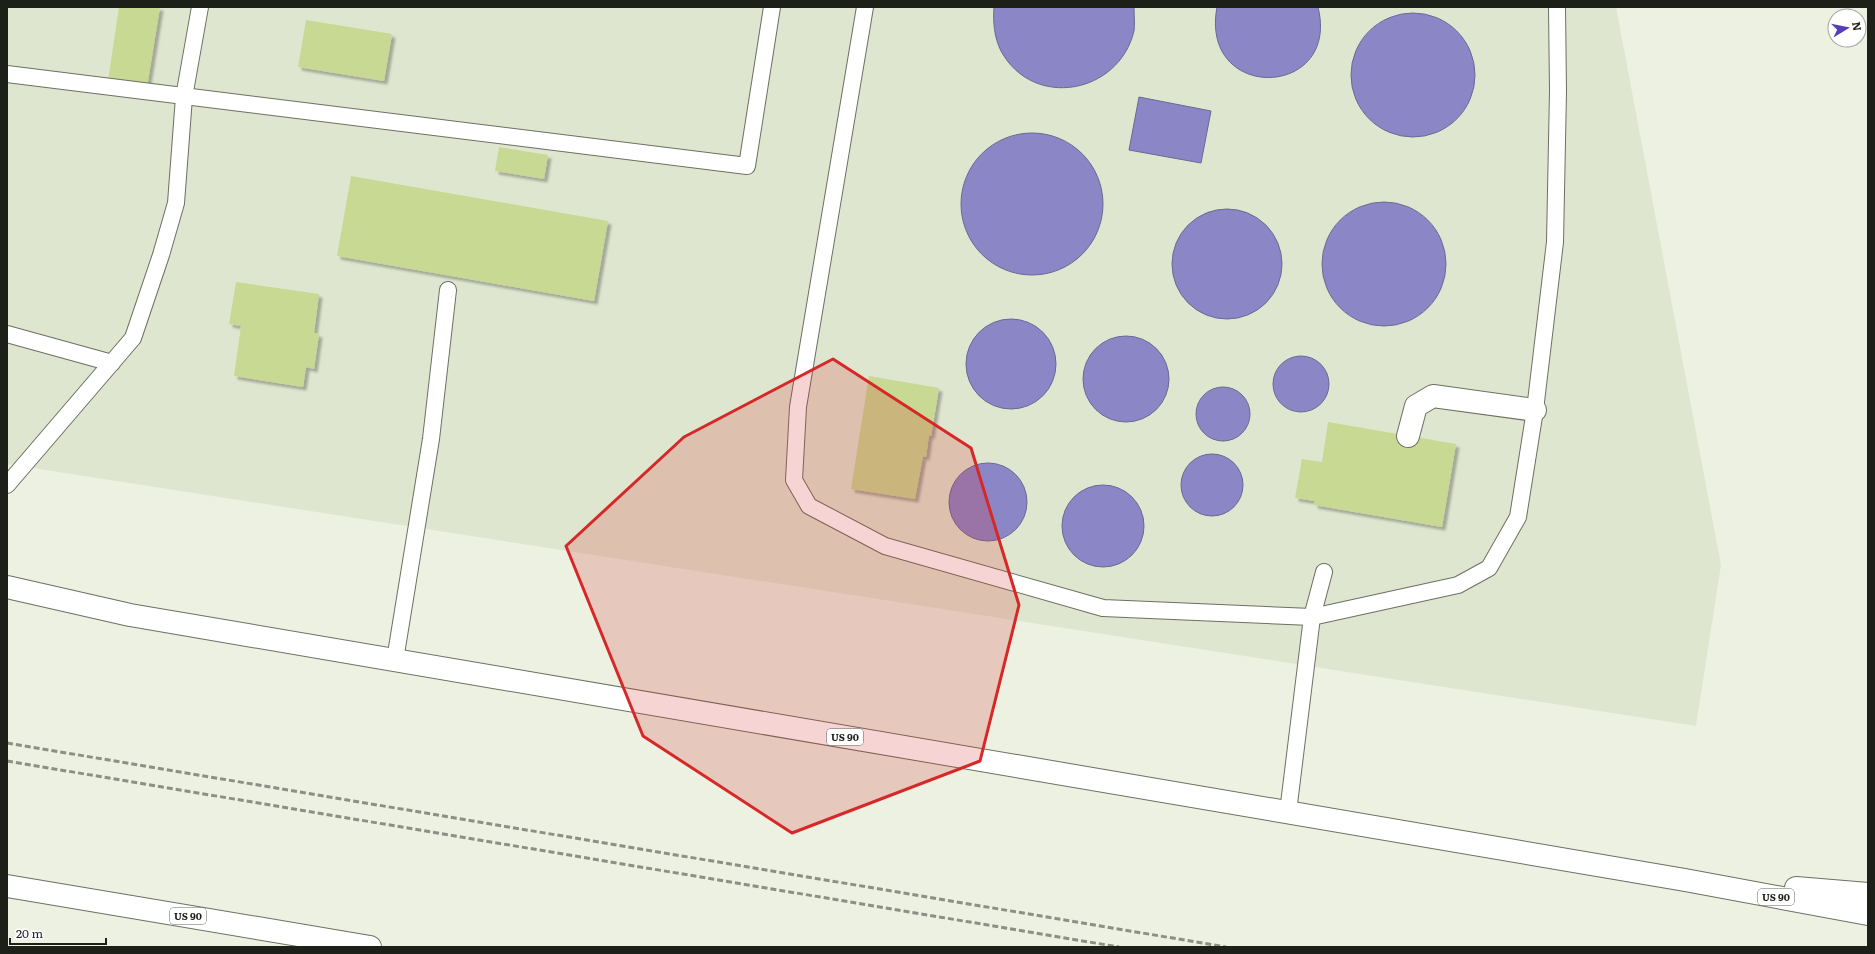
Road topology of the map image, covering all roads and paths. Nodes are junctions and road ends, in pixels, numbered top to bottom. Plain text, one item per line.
1 (200, 7) edge
2 (772, 7) edge
3 (865, 7) edge
4 (1557, 7) edge
5 (7, 74) edge
6 (184, 97) junction
7 (448, 290) dead end
8 (7, 334) edge
9 (112, 363) junction
10 (1535, 410) junction
11 (1408, 436) dead end
12 (7, 485) edge
13 (1324, 572) dead end
14 (7, 587) edge
15 (1312, 617) junction
16 (395, 660) junction
17 (1288, 812) junction
18 (1685, 880) junction
19 (7, 886) edge
20 (1868, 894) edge
21 (1868, 914) edge
22 (370, 947) edge

1 - 6 lane
2 - 6 lane
3 - 15 lane
4 - 10 lane
5 - 6 lane
6 - 9 lane
7 - 16 lane
8 - 9 lane
9 - 12 lane
10 - 11 main road
10 - 15 lane
13 - 15 lane
14 - 16 main road, US 90
15 - 17 lane
16 - 17 main road, US 90
17 - 18 main road, US 90
18 - 20 main road
18 - 21 main road, US 90
19 - 22 main road, US 90

